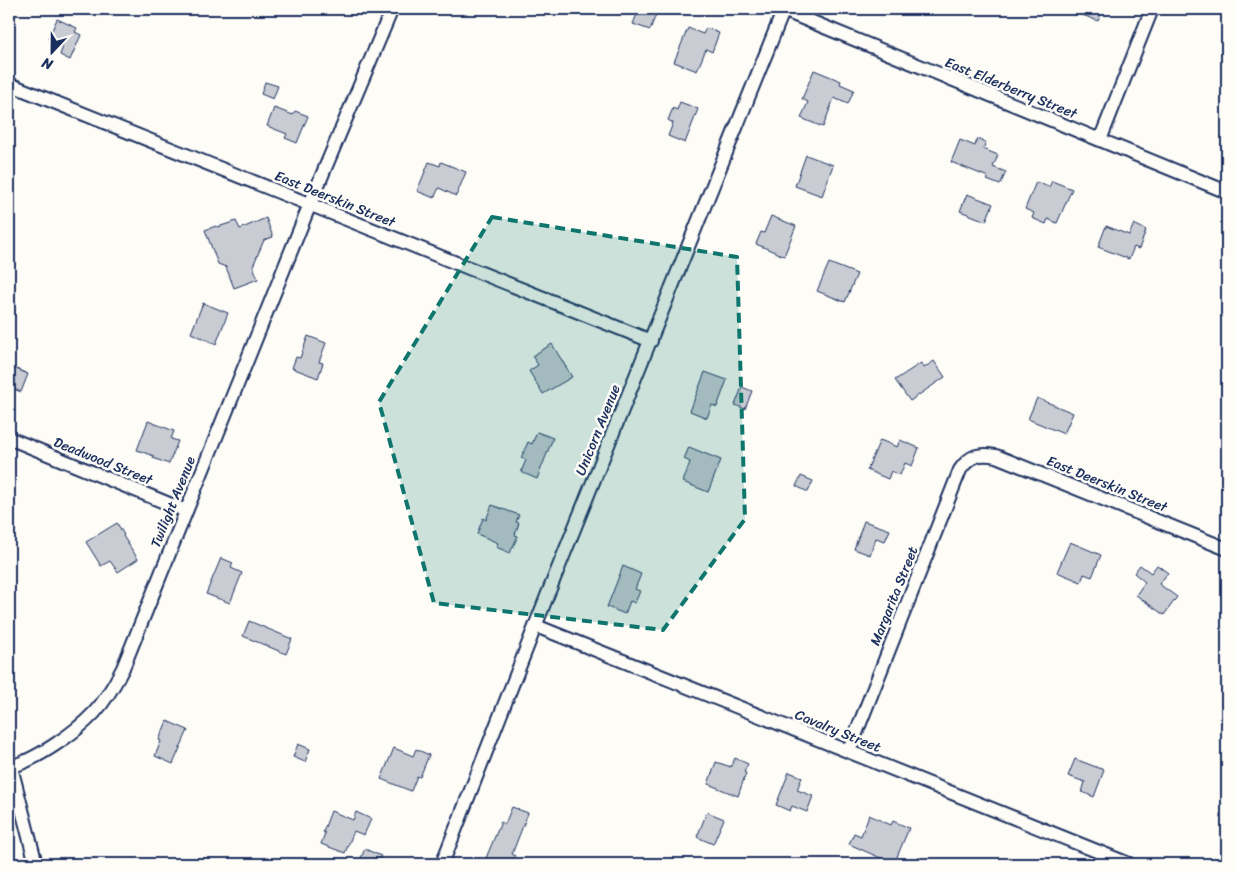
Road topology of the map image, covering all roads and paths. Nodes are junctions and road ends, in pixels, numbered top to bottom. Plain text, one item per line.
1 (392, 9) edge
2 (1152, 9) edge
3 (784, 10) edge
4 (9, 84) edge
5 (1100, 140) junction
6 (1227, 192) edge
7 (310, 204) junction
8 (650, 341) junction
9 (9, 438) edge
10 (974, 456) joint
11 (186, 511) junction
12 (1227, 549) edge
13 (536, 626) junction
14 (849, 751) junction
15 (10, 767) edge
16 (36, 864) edge
17 (442, 864) edge
18 (1129, 864) edge

1 - 7 street, Twilight Avenue
2 - 5 street
3 - 5 street, East Elderberry Street
3 - 8 street, Unicorn Avenue
4 - 7 street, East Deerskin Street
5 - 6 street, East Elderberry Street
7 - 8 street, East Deerskin Street
7 - 11 street, Twilight Avenue
8 - 13 street, Unicorn Avenue
9 - 11 street, Deadwood Street
10 - 12 street, East Deerskin Street
10 - 14 street, Margarita Street
11 - 15 street, Twilight Avenue
13 - 14 street, Cavalry Street
13 - 17 street, Unicorn Avenue
14 - 18 street, Cavalry Street
15 - 16 street

